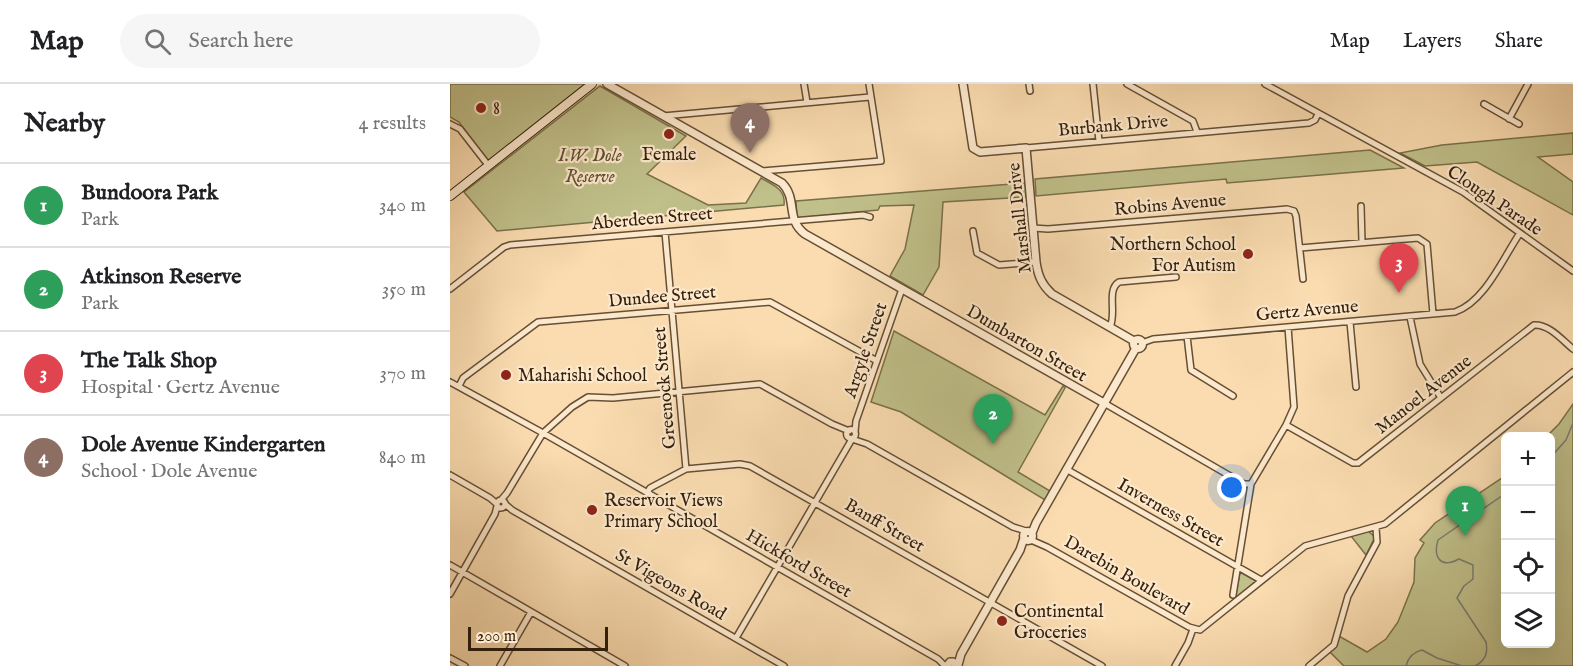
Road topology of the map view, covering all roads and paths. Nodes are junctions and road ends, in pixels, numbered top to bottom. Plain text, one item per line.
1 (592, 84) edge
2 (607, 84) edge
3 (804, 84) edge
4 (868, 84) edge
5 (963, 84) edge
6 (1029, 84) edge
7 (1093, 84) edge
8 (1127, 84) edge
9 (1265, 84) edge
10 (1528, 84) edge
11 (1030, 91) dead end
12 (870, 97) junction
13 (807, 102) junction
14 (1485, 104) dead end
15 (685, 114) junction
16 (1318, 114) junction
17 (663, 116) junction
18 (1509, 119) junction
19 (450, 124) edge
20 (1519, 124) dead end
21 (683, 127) junction
22 (1197, 132) junction
23 (1099, 141) junction
24 (1026, 148) junction
25 (488, 165) junction
26 (786, 168) junction
27 (761, 171) junction
28 (782, 183) junction
29 (450, 194) edge
30 (1361, 206) dead end
31 (870, 217) dead end
32 (793, 220) junction
33 (1033, 230) junction
34 (973, 231) dead end
35 (665, 232) junction
36 (1522, 235) junction
37 (1362, 242) junction
38 (1300, 248) junction
39 (1036, 262) junction
40 (1573, 271) edge
41 (1176, 277) dead end
42 (1303, 279) dead end
43 (902, 288) junction
44 (450, 289) edge
45 (672, 310) junction
46 (1433, 314) junction
47 (1410, 316) junction
48 (1350, 322) junction
49 (1110, 327) junction
50 (1288, 327) junction
51 (1187, 336) junction
52 (1137, 344) junction
53 (1573, 349) edge
54 (877, 361) junction
55 (1573, 372) edge
56 (450, 381) edge
57 (458, 386) junction
58 (1356, 387) dead end
59 (680, 392) junction
60 (1233, 396) dead end
61 (1441, 398) junction
62 (1104, 403) junction
63 (1286, 425) junction
64 (543, 433) junction
65 (851, 435) junction
66 (686, 469) junction
67 (1066, 469) junction
68 (450, 475) edge
69 (1251, 484) junction
70 (647, 494) junction
71 (814, 502) junction
72 (501, 504) junction
73 (1376, 528) junction
74 (1028, 536) junction
75 (450, 566) edge
76 (1238, 567) junction
77 (776, 568) junction
78 (462, 572) junction
79 (1260, 580) junction
80 (450, 594) edge
81 (1233, 595) dead end
82 (990, 603) junction
83 (531, 612) junction
84 (1195, 630) junction
85 (736, 638) junction
86 (450, 658) edge
87 (952, 664) edge
88 (465, 666) edge
89 (500, 666) edge
90 (625, 666) edge
91 (784, 666) edge
92 (1102, 666) edge
93 (1174, 666) edge
94 (1309, 666) edge

1 - 25 main road
2 - 17 street
3 - 13 street
4 - 12 street
5 - 24 street, Burbank Drive
6 - 11 street
7 - 23 street
8 - 22 street
9 - 16 street, Clough Parade
10 - 18 street
12 - 13 street
12 - 26 street
13 - 15 street
14 - 18 street
15 - 17 street
15 - 21 street
16 - 22 street, Burbank Drive
16 - 36 street, Clough Parade
17 - 21 street
18 - 20 street
19 - 25 street
21 - 27 street
22 - 23 street, Burbank Drive
23 - 24 street, Burbank Drive
24 - 33 street, Marshall Drive
25 - 29 main road
26 - 27 street
26 - 28 street
27 - 28 street
28 - 32 street
30 - 37 street
31 - 32 street, Aberdeen Street
32 - 35 street, Aberdeen Street
32 - 43 street, Dumbarton Street
33 - 38 street, Robins Avenue
33 - 39 street, Marshall Drive
34 - 39 street
35 - 44 street, Aberdeen Street
35 - 45 street, Greenock Street
36 - 40 street, Clough Parade
36 - 46 street, Gertz Avenue
37 - 38 street
37 - 46 street
38 - 42 street
39 - 49 street, Marshall Drive
41 - 49 street
43 - 54 street, Argyle Street
43 - 62 street, Dumbarton Street
45 - 54 street, Dundee Street
45 - 57 street, Dundee Street
45 - 59 street, Greenock Street
46 - 47 street, Gertz Avenue
47 - 48 street, Gertz Avenue
47 - 61 street
48 - 50 street, Gertz Avenue
48 - 58 street
49 - 52 street, Marshall Drive
50 - 51 street, Gertz Avenue
50 - 63 street
51 - 52 street, Gertz Avenue
51 - 60 street
52 - 62 street
53 - 61 street, Manoel Avenue
54 - 65 street, Argyle Street
55 - 73 street, Darebin Boulevard
56 - 57 street, Hickford Street
57 - 64 street, Hickford Street
59 - 64 street, Darebin Boulevard
59 - 65 street, Darebin Boulevard
59 - 66 street, Greenock Street
61 - 63 street, Manoel Avenue
62 - 67 street
62 - 69 street, Dumbarton Street
63 - 69 street
64 - 70 street, Hickford Street
64 - 72 street, Darebin Boulevard
65 - 71 street, Argyle Street
65 - 74 street, Darebin Boulevard
66 - 70 street, Banff Street
66 - 71 street, Banff Street
67 - 74 street
67 - 76 street, Inverness Street
68 - 72 street, St Vigeons Road
69 - 76 street
70 - 77 street, Hickford Street
71 - 77 street, Argyle Street
71 - 82 street, Banff Street
72 - 78 street
72 - 85 street, St Vigeons Road
73 - 79 street, Darebin Boulevard
73 - 94 street
74 - 82 street
74 - 84 street, Darebin Boulevard
75 - 78 street
76 - 79 street, Inverness Street
76 - 81 street
77 - 85 street, Argyle Street
77 - 87 street, Hickford Street
78 - 80 street
78 - 83 street
79 - 84 street, Darebin Boulevard
82 - 87 street
82 - 92 street, Banff Street
83 - 89 street
83 - 90 street
84 - 93 street
85 - 91 street, St Vigeons Road
86 - 88 street

